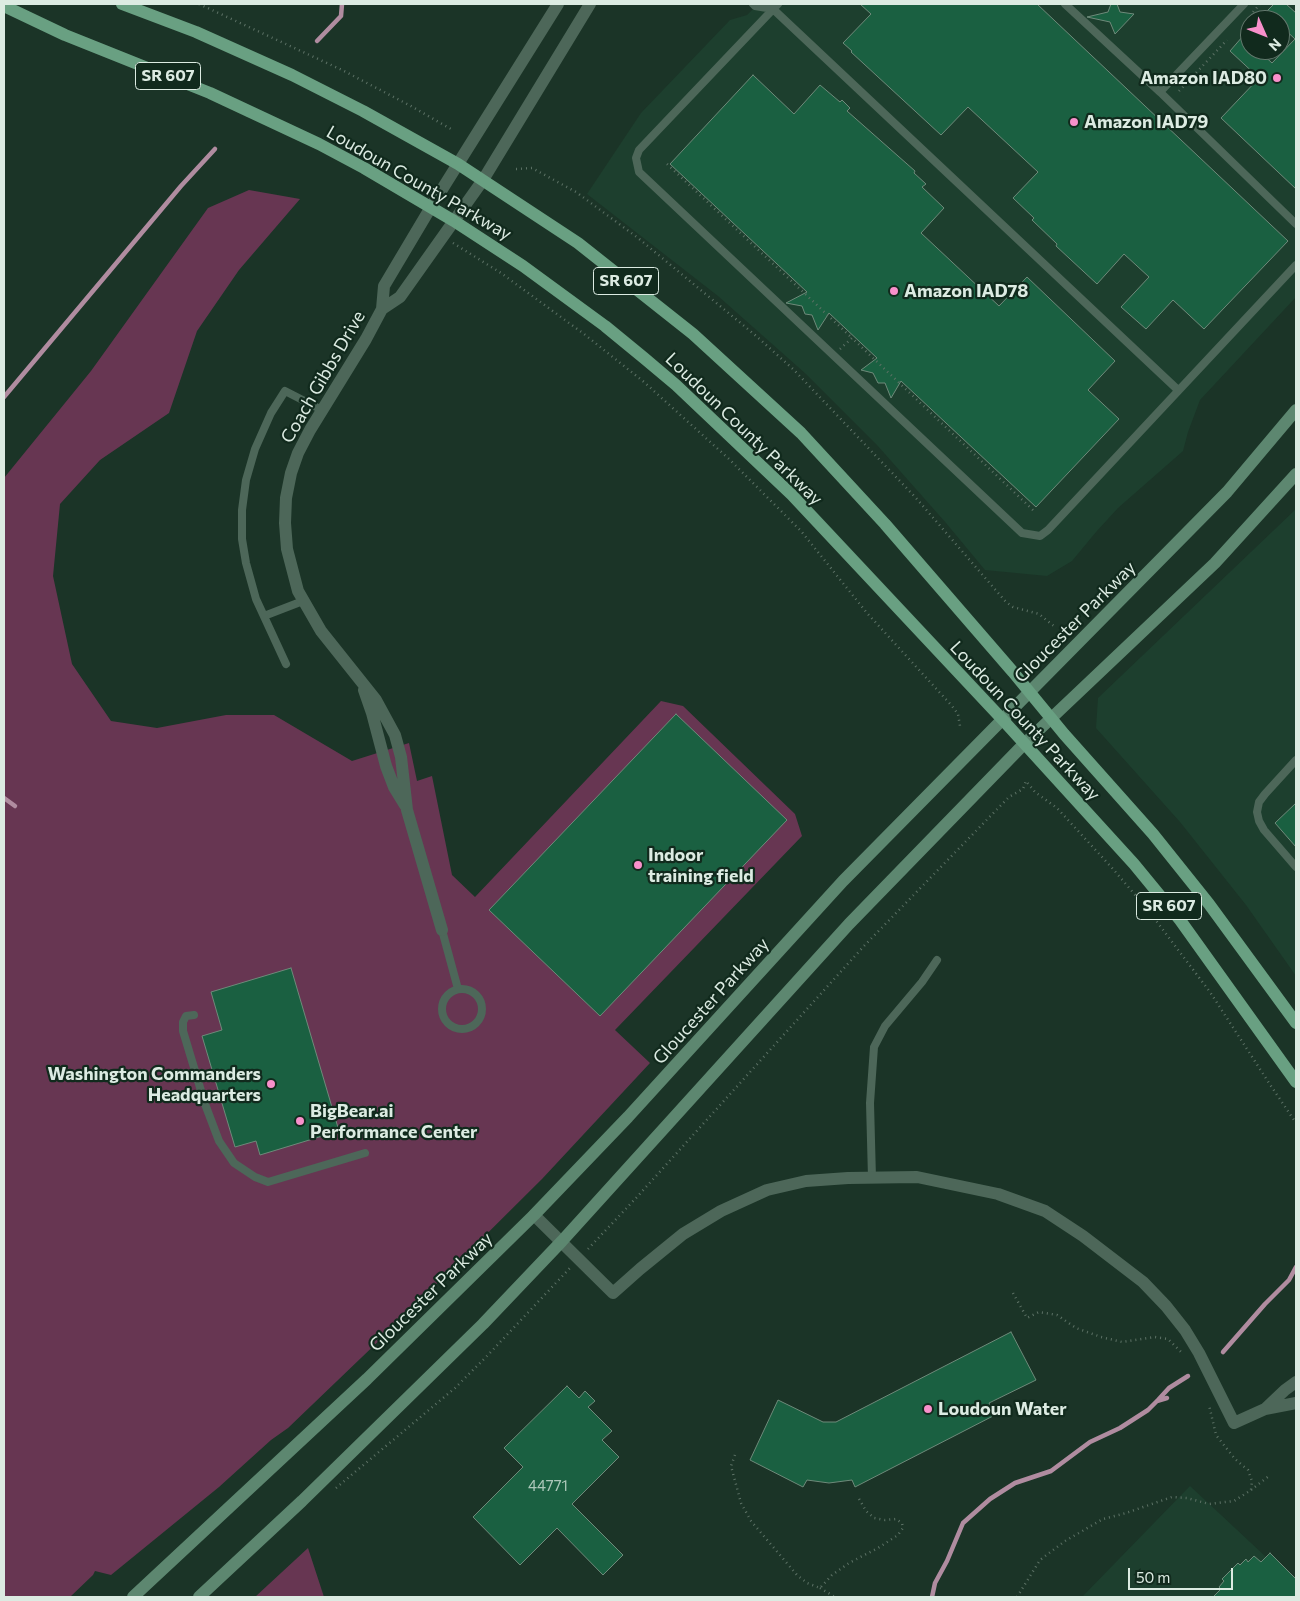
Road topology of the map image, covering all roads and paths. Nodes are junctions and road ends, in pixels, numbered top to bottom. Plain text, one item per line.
1 (122, 4) edge
2 (200, 4) edge
3 (558, 4) edge
4 (590, 4) edge
5 (753, 4) edge
6 (1065, 4) edge
7 (1244, 4) edge
8 (774, 5) edge
9 (4, 6) edge
10 (1233, 33) dead end
11 (1179, 91) dead end
12 (1160, 92) junction
13 (451, 129) dead end
14 (458, 164) junction
15 (667, 164) dead end
16 (516, 169) dead end
17 (483, 180) junction
18 (430, 207) junction
19 (454, 221) junction
20 (1296, 224) edge
21 (442, 236) junction
22 (1296, 265) edge
23 (382, 309) junction
24 (852, 338) junction
25 (833, 355) junction
26 (1178, 390) junction
27 (322, 410) junction
28 (1296, 410) edge
29 (1296, 474) edge
30 (1035, 512) dead end
31 (303, 601) junction
32 (264, 616) junction
33 (1055, 627) dead end
34 (286, 664) dead end
35 (1029, 693) junction
36 (1051, 718) junction
37 (1002, 719) junction
38 (960, 726) dead end
39 (1024, 744) junction
40 (1296, 760) edge
41 (1296, 867) edge
42 (442, 930) joint
43 (937, 960) dead end
44 (458, 989) junction
45 (194, 1015) dead end
46 (1296, 1023) edge
47 (1296, 1082) edge
48 (1296, 1123) edge
49 (365, 1154) dead end
50 (872, 1178) junction
51 (534, 1214) junction
52 (562, 1241) junction
53 (579, 1259) junction
54 (1013, 1293) dead end
55 (1183, 1353) dead end
56 (1296, 1382) edge
57 (1207, 1400) dead end
58 (1296, 1403) edge
59 (1264, 1410) junction
60 (735, 1455) dead end
61 (1269, 1476) dead end
62 (335, 1489) dead end
63 (1251, 1490) junction
64 (858, 1497) dead end
65 (820, 1588) junction
66 (133, 1597) edge
67 (199, 1597) edge
68 (834, 1597) edge
69 (1017, 1597) edge

1 - 14 main road, Loudoun County Parkway / SR 607
2 - 13 path
3 - 14 street, Coach Gibbs Drive
4 - 17 street, Coach Gibbs Drive
5 - 8 lane
6 - 12 lane
7 - 12 lane
8 - 25 lane
8 - 26 lane
9 - 18 main road, Loudoun County Parkway / SR 607
10 - 11 path
12 - 20 lane
14 - 17 main road, Loudoun County Parkway / SR 607
14 - 18 street, Coach Gibbs Drive
15 - 24 path
16 - 33 path
17 - 19 street, Coach Gibbs Drive
17 - 35 main road, Loudoun County Parkway / SR 607
18 - 19 main road, Loudoun County Parkway / SR 607
18 - 23 street, Coach Gibbs Drive
19 - 21 street, Coach Gibbs Drive
19 - 37 main road, Loudoun County Parkway / SR 607
21 - 23 street, Coach Gibbs Drive
21 - 38 path
22 - 26 lane
23 - 27 street, Coach Gibbs Drive
24 - 25 path
24 - 30 path
25 - 26 lane
27 - 31 street, Coach Gibbs Drive
27 - 32 lane
28 - 35 main road, Gloucester Parkway
29 - 36 main road
31 - 32 lane
31 - 42 street, Coach Gibbs Drive
32 - 34 lane
35 - 36 main road, Loudoun County Parkway / SR 607
35 - 37 main road, Gloucester Parkway
36 - 39 main road
36 - 46 main road, Loudoun County Parkway / SR 607
37 - 39 main road, Loudoun County Parkway / SR 607
37 - 51 main road, Gloucester Parkway
39 - 47 main road, Loudoun County Parkway / SR 607
39 - 52 main road
40 - 41 lane
42 - 44 lane
43 - 50 lane
44 - 44 lane
45 - 49 lane
48 - 53 path
50 - 53 street
50 - 59 street
51 - 52 street
51 - 66 main road, Gloucester Parkway
52 - 53 street
52 - 67 main road
53 - 62 path
54 - 55 path
56 - 59 street
57 - 63 path
58 - 59 street
60 - 65 path
61 - 63 path
63 - 69 path
64 - 65 path
65 - 68 path

